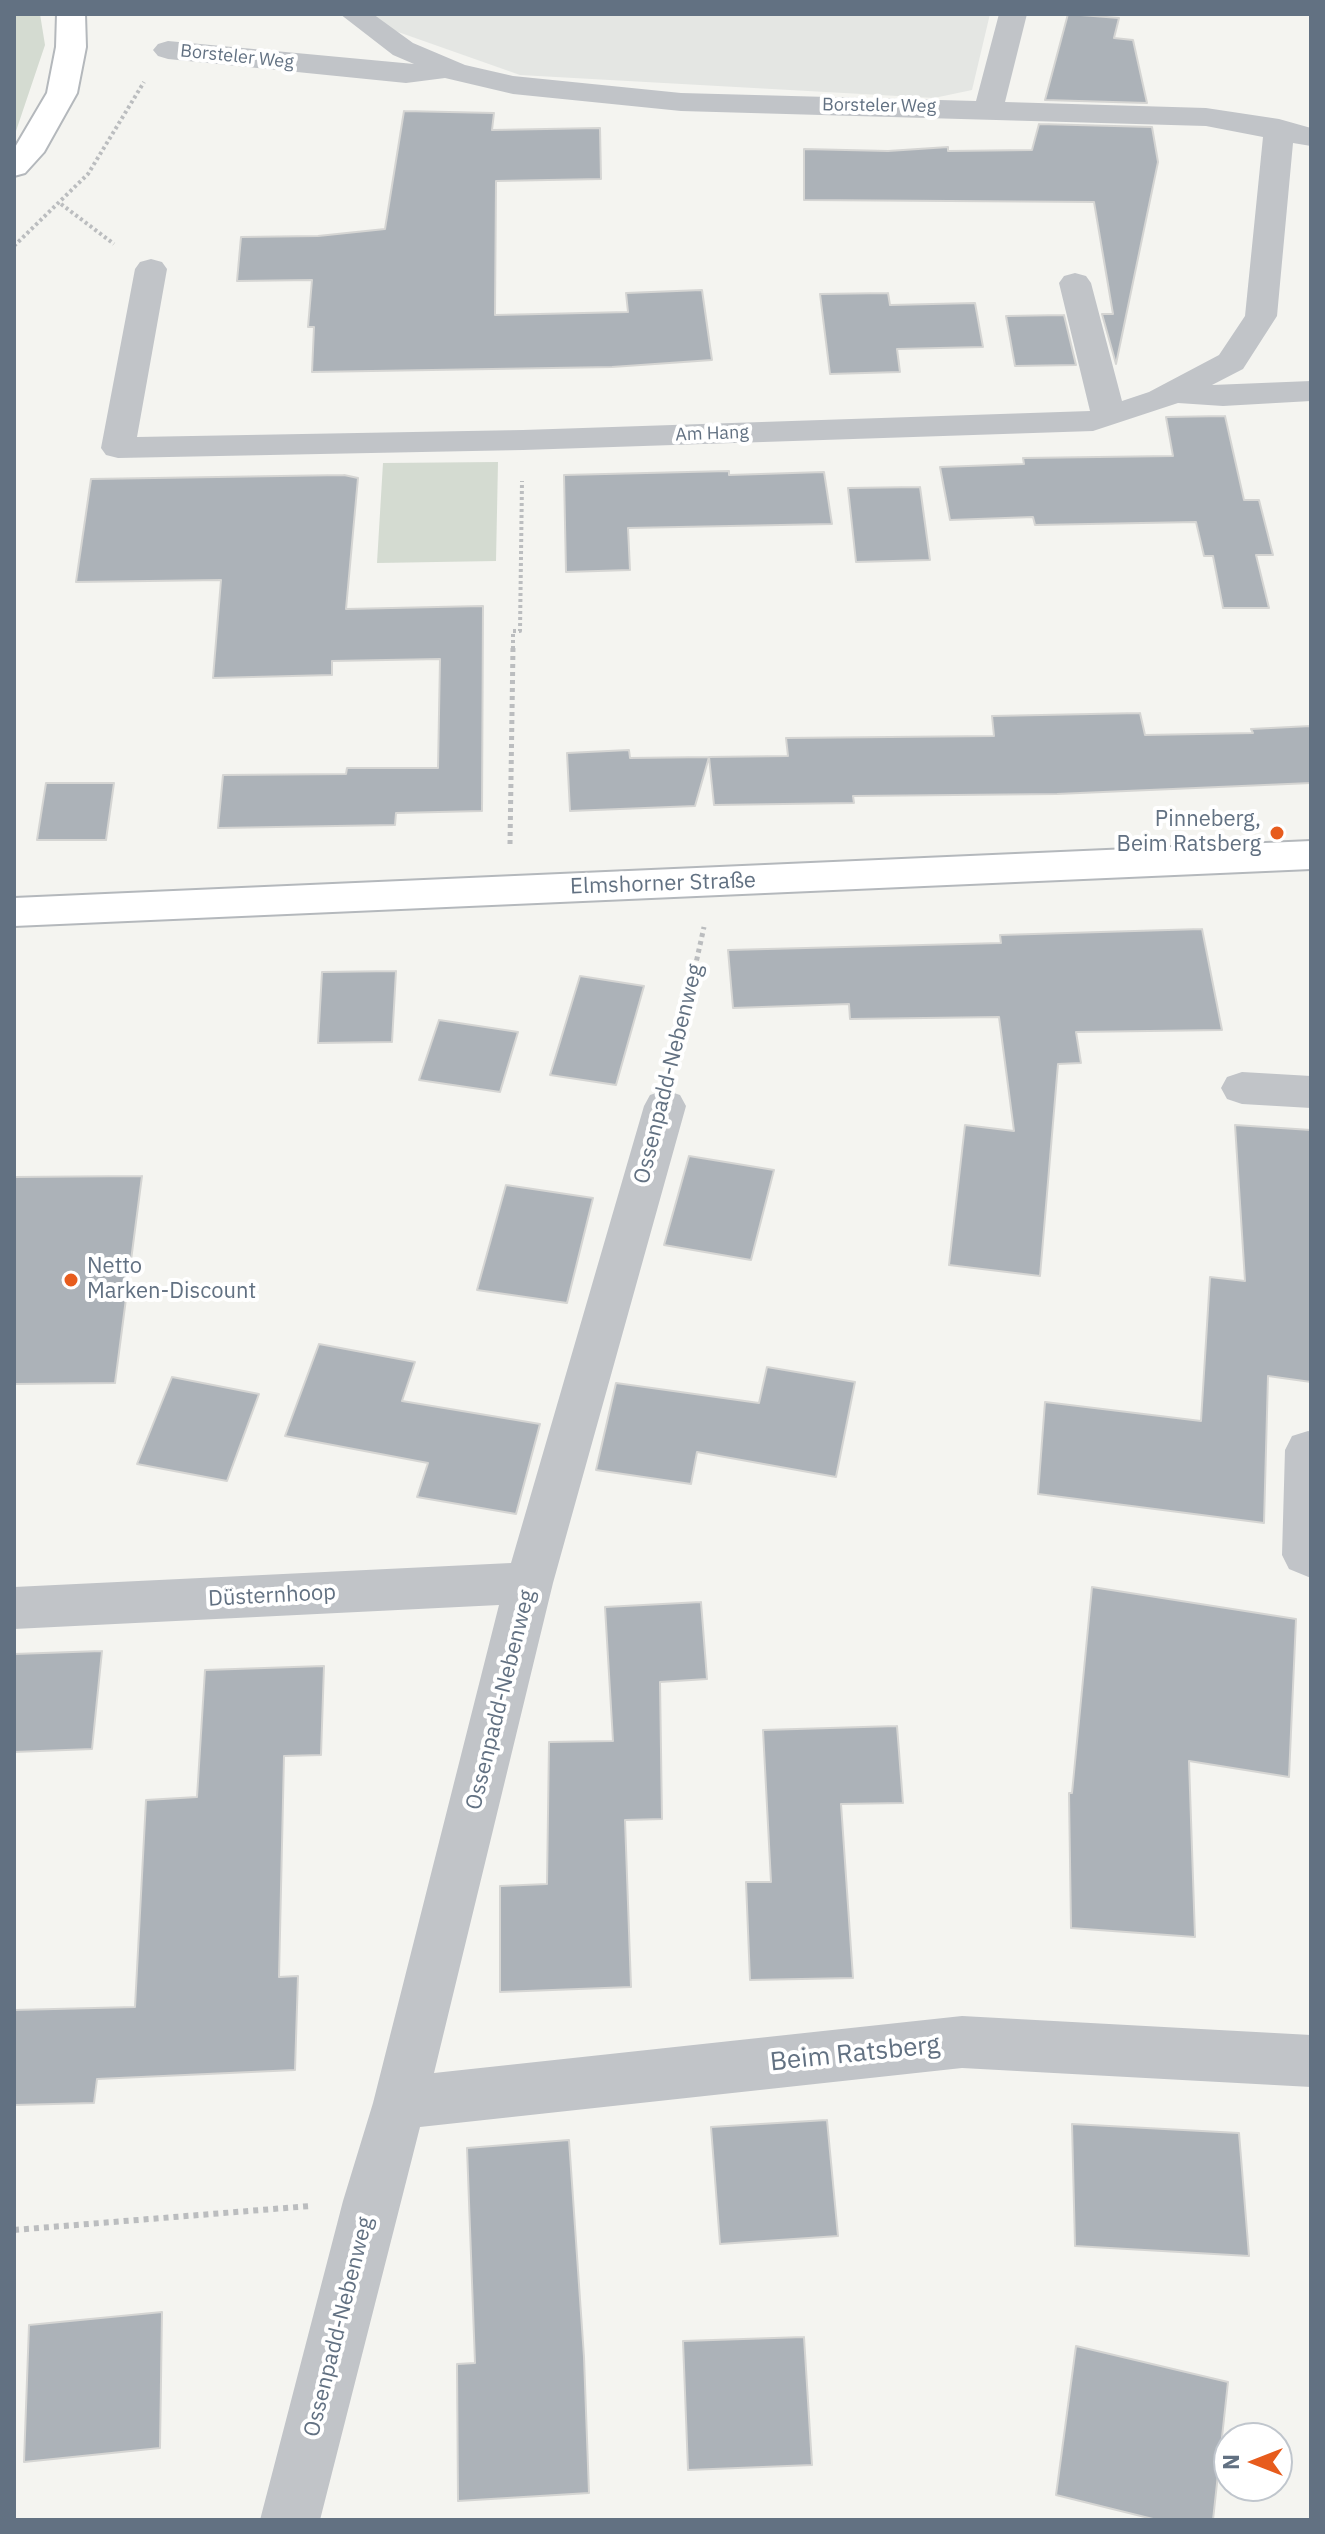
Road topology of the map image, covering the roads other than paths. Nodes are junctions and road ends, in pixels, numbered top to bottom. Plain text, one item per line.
1 (71, 14) edge
2 (354, 14) edge
3 (1013, 14) edge
4 (168, 50) road end
5 (449, 69) junction
6 (989, 108) junction
7 (1295, 133) edge
8 (14, 167) edge
9 (151, 269) road end
10 (1075, 283) dead end
11 (1311, 391) edge
12 (1175, 392) junction
13 (1109, 416) junction
14 (1311, 855) edge
15 (14, 912) edge
16 (1242, 1088) dead end
17 (1311, 1092) edge
18 (665, 1106) road end
19 (1308, 1450) dead end
20 (1311, 1557) edge
21 (529, 1583) junction
22 (14, 1608) edge
23 (1311, 2061) edge
24 (400, 2103) junction
25 (290, 2520) edge

1 - 8 main road
2 - 5 street, Borsteler Weg
3 - 6 street
4 - 5 street, Borsteler Weg
5 - 6 street, Borsteler Weg
6 - 7 street, Borsteler Weg
7 - 12 street, Am Hang
9 - 13 street, Am Hang
10 - 13 street
11 - 12 street
12 - 13 street, Am Hang
14 - 15 main road, Elmshorner Straße
16 - 17 street
18 - 21 street, Ossenpadd-Nebenweg
19 - 20 street
21 - 22 street, Düsternhoop
21 - 24 street, Ossenpadd-Nebenweg
23 - 24 street, Beim Ratsberg
24 - 25 street, Ossenpadd-Nebenweg

